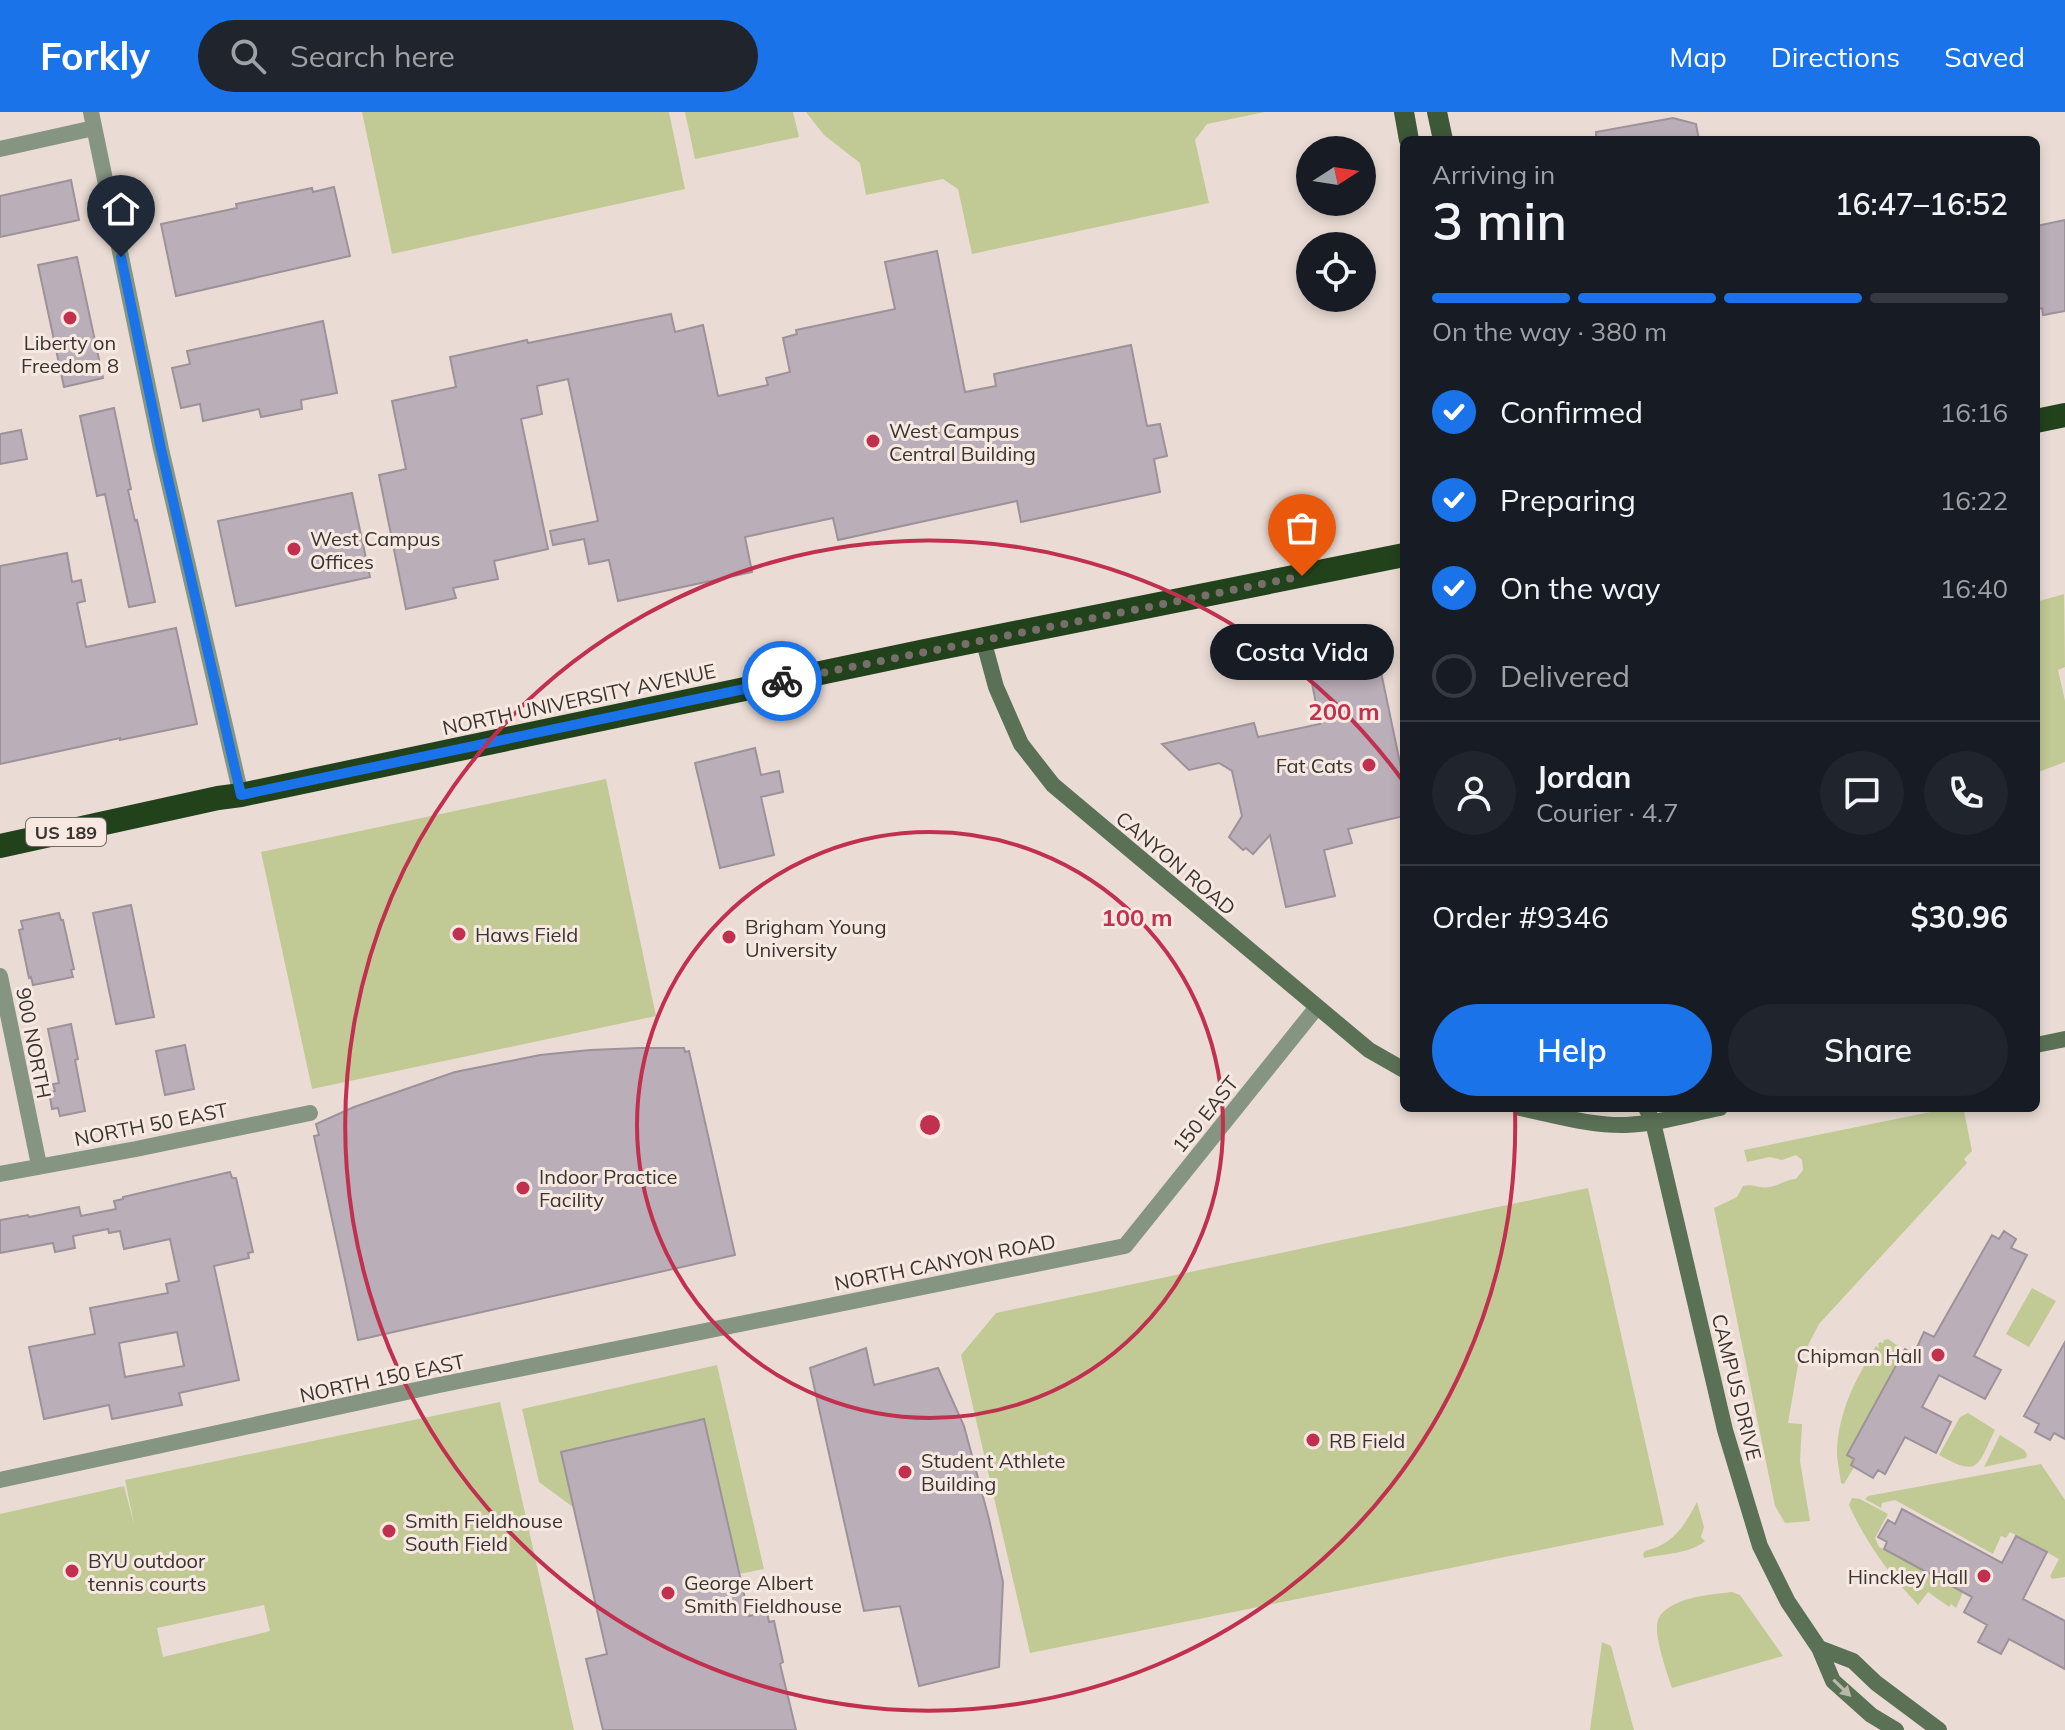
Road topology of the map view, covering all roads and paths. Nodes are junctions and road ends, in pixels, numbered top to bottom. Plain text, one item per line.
1 (1404, 112) edge
2 (1437, 112) edge
3 (92, 120) edge
4 (1408, 136) edge
5 (1443, 136) edge
6 (0, 149) edge
7 (2065, 415) edge
8 (2040, 420) edge
9 (1400, 556) edge
10 (983, 639) junction
11 (241, 795) junction
12 (0, 846) edge
13 (0, 976) edge
14 (1317, 1007) junction
15 (2065, 1039) edge
16 (2040, 1044) edge
17 (1400, 1068) edge
18 (1539, 1112) edge
19 (310, 1113) dead end
20 (1651, 1113) edge
21 (39, 1165) junction
22 (0, 1174) edge
23 (1125, 1246) joint
24 (773, 1319) joint
25 (0, 1480) edge
26 (1819, 1648) junction
27 (1896, 1730) edge
28 (1939, 1730) edge

1 - 4 main road
2 - 5 main road
3 - 6 street
3 - 11 street
7 - 8 highway
9 - 10 highway, NORTH UNIVERSITY AVENUE / US 189
10 - 11 highway, NORTH UNIVERSITY AVENUE / US 189
10 - 14 main road, CANYON ROAD
11 - 12 highway, NORTH UNIVERSITY AVENUE / US 189
13 - 21 street, 900 NORTH
14 - 17 main road, CANYON ROAD
14 - 23 street, 150 EAST
15 - 16 main road
18 - 20 main road
19 - 21 street, NORTH 50 EAST
20 - 26 main road, CAMPUS DRIVE
21 - 22 street, NORTH 50 EAST
23 - 24 street, NORTH CANYON ROAD
24 - 25 street, NORTH 150 EAST
26 -> 27 main road, CAMPUS DRIVE
26 - 28 main road

